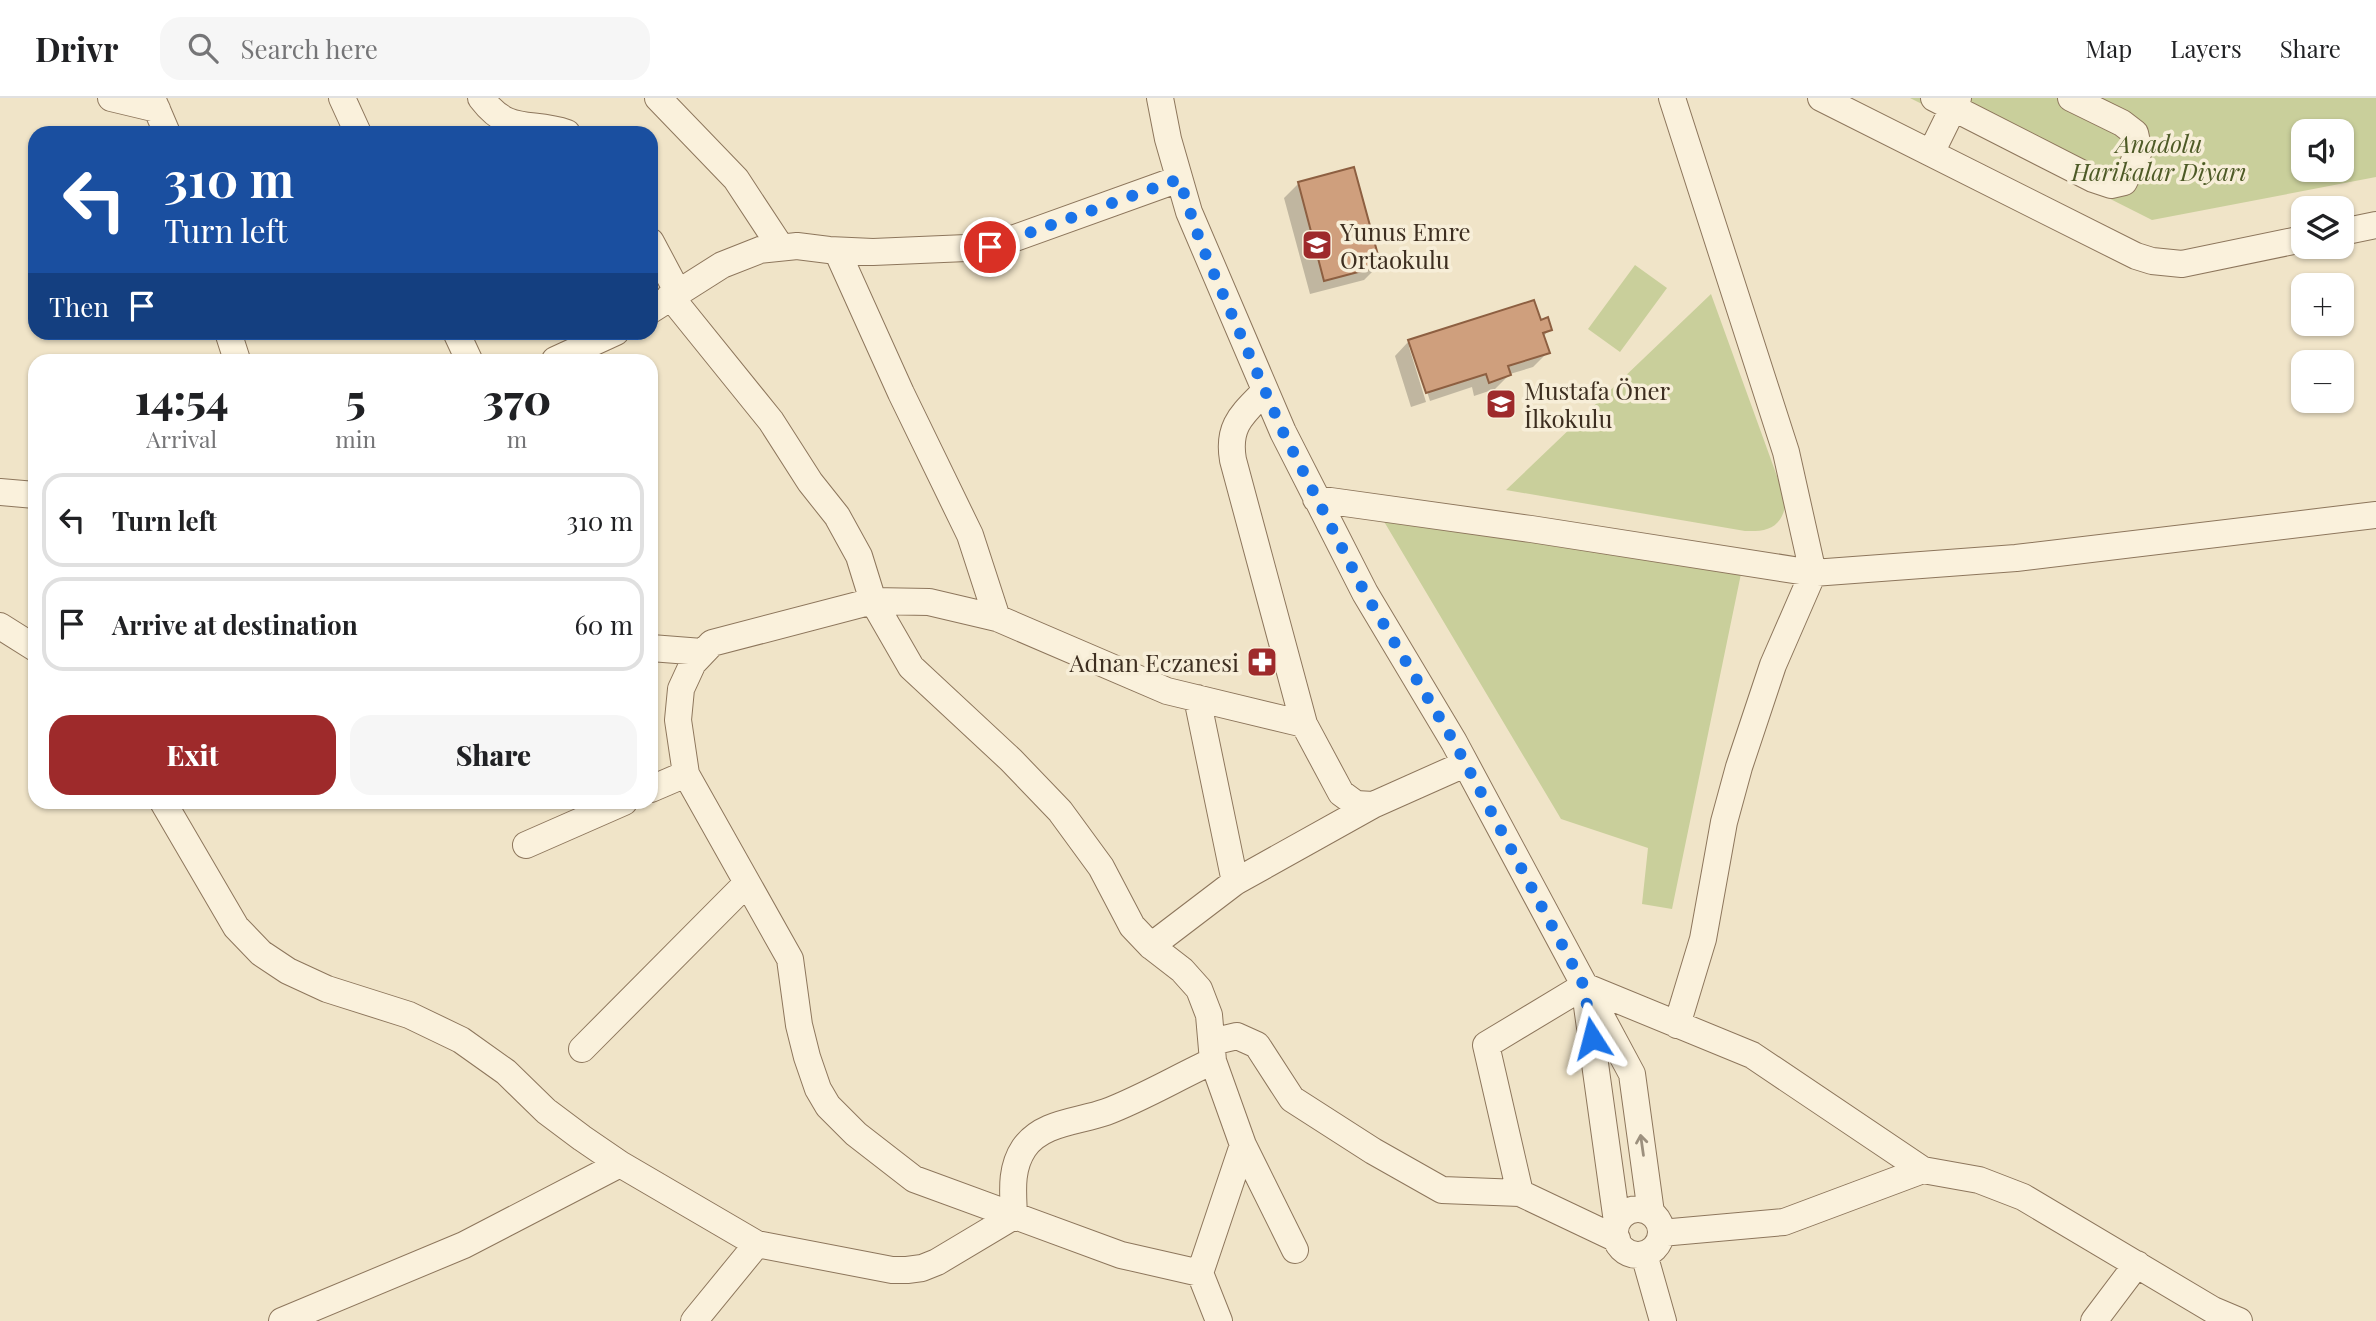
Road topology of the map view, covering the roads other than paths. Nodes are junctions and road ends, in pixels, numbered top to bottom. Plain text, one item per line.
1 (111, 98) edge
2 (342, 98) edge
3 (481, 98) edge
4 (658, 98) edge
5 (1160, 98) edge
6 (1672, 98) edge
7 (1821, 98) edge
8 (2071, 98) edge
9 (1948, 101) edge
10 (159, 113) edge
11 (355, 126) edge
12 (525, 126) edge
13 (1931, 153) junction
14 (1179, 179) junction
15 (2376, 225) edge
16 (2354, 230) edge
17 (2291, 242) edge
18 (780, 246) junction
19 (837, 251) junction
20 (658, 269) edge
21 (666, 299) edge
22 (599, 340) edge
23 (568, 354) edge
24 (1265, 391) junction
25 (0, 492) edge
26 (28, 494) edge
27 (1316, 499) junction
28 (2376, 515) edge
29 (1813, 573) junction
30 (873, 601) junction
31 (997, 618) junction
32 (0, 626) edge
33 (28, 644) edge
34 (658, 649) edge
35 (702, 652) junction
36 (1198, 698) junction
37 (1304, 724) junction
38 (1465, 764) junction
39 (686, 774) junction
40 (658, 786) edge
41 (1373, 805) junction
42 (167, 809) edge
43 (608, 809) edge
44 (526, 845) dead end
45 (1235, 882) junction
46 (747, 883) junction
47 (1151, 946) junction
48 (1584, 986) junction
49 (1677, 1025) junction
50 (582, 1049) dead end
51 (1213, 1053) junction
52 (1243, 1145) junction
53 (620, 1164) junction
54 (1923, 1170) junction
55 (1520, 1193) junction
56 (1014, 1216) junction
57 (1656, 1223) junction
58 (1617, 1231) junction
59 (757, 1244) junction
60 (1295, 1250) dead end
61 (1644, 1254) junction
62 (2137, 1264) junction
63 (1200, 1273) junction
64 (282, 1321) edge
65 (695, 1321) edge
66 (1219, 1321) edge
67 (1663, 1321) edge
68 (2094, 1321) edge
69 (2239, 1321) edge

1 - 10 street
2 - 11 street
3 - 12 street
4 - 18 street
5 - 14 street
6 - 29 street
7 - 13 street
8 - 9 street
9 - 13 street
13 - 17 street
14 - 19 street
14 - 24 street
15 - 16 street
18 - 19 street
18 - 21 street
19 - 31 street
20 - 21 street
21 - 30 street
22 - 23 street
24 - 27 street
24 - 37 street
25 - 26 street
27 - 29 street
27 - 38 street
28 - 29 street
29 - 49 street
30 - 31 street
30 - 35 street
30 - 47 street
31 - 36 street
32 - 33 street
34 - 35 street
35 - 39 street
36 - 37 street
36 - 45 street
37 - 41 street
38 - 41 street
38 - 48 street
39 - 40 street
39 - 46 street
41 - 45 street
42 - 53 street
43 - 44 street
45 - 47 street
46 - 50 street
46 - 56 street
47 - 51 street
48 - 49 street
48 - 55 street
57 -> 48 street
48 - 58 street
49 - 54 street
51 - 52 street
51 - 55 street
51 - 56 street
52 - 60 street
52 - 63 street
53 - 59 street
53 - 64 street
54 - 57 street
54 - 62 street
55 - 58 street
56 - 59 street
56 - 63 street
57 - 58 street
57 - 61 street
58 - 61 street
59 - 65 street
61 - 67 street
62 - 68 street
62 - 69 street
63 - 66 street

